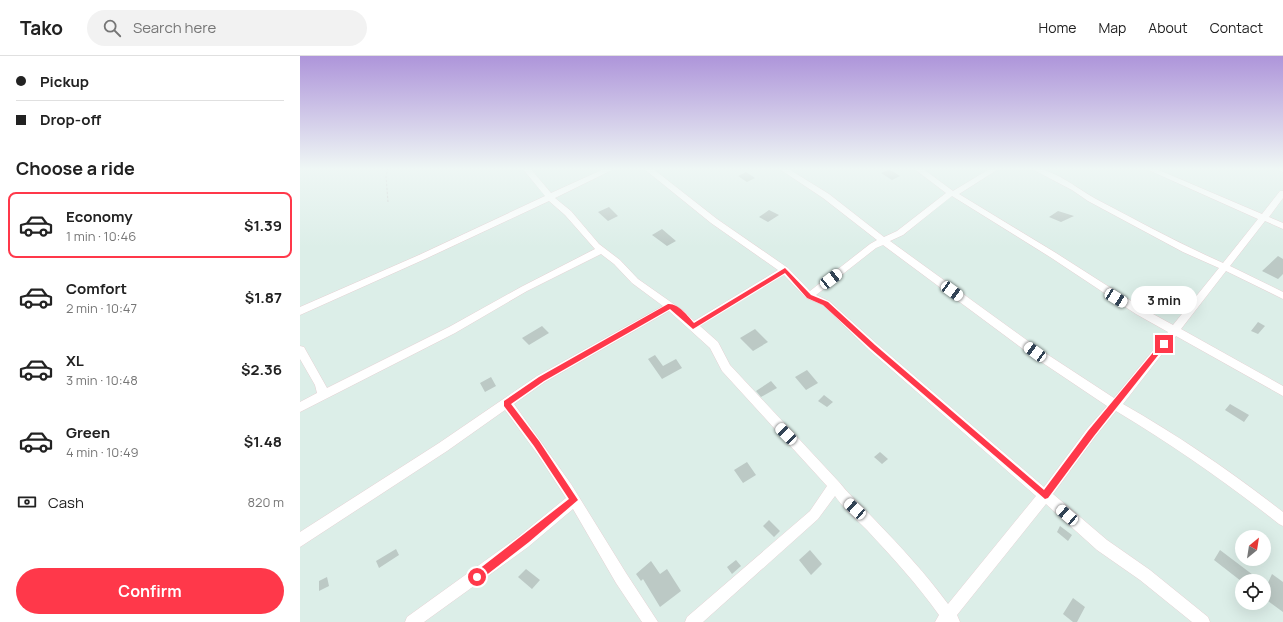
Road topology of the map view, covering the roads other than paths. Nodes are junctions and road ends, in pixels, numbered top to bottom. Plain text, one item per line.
1 (548, 194) edge
2 (558, 194) edge
3 (680, 194) edge
4 (824, 194) edge
5 (952, 194) joint
6 (1084, 194) edge
7 (1209, 194) edge
8 (1282, 194) edge
9 (551, 198) junction
10 (1264, 218) junction
11 (1283, 226) edge
12 (883, 241) junction
13 (602, 250) junction
14 (1224, 268) junction
15 (785, 270) junction
16 (809, 296) junction
17 (1283, 296) edge
18 (670, 306) junction
19 (300, 311) edge
20 (693, 326) junction
21 (1174, 331) junction
22 (300, 350) edge
23 (1283, 391) edge
24 (323, 395) junction
25 (507, 404) junction
26 (1115, 405) junction
27 (300, 407) edge
28 (835, 486) junction
29 (1045, 496) junction
30 (574, 500) junction
31 (1283, 520) edge
32 (300, 540) edge
33 (948, 620) edge
34 (412, 622) edge
35 (651, 622) edge
36 (692, 622) edge
37 (1203, 622) edge

1 - 9 street
2 - 9 street
3 - 15 street
4 - 12 street
5 - 12 street
5 - 21 street
6 - 14 street
7 - 10 street
8 - 10 street
9 - 13 street
9 - 19 street
10 - 11 street
10 - 14 street
12 - 16 street
12 - 26 street
13 - 18 street
13 - 24 street
14 - 17 street
14 - 21 street
15 - 16 street
15 - 20 street
16 - 29 street
18 - 20 street
18 - 25 street
20 - 28 street
21 - 23 street
21 - 26 street
22 - 24 street
24 - 27 street
25 - 30 street
25 - 32 street
26 - 29 street
26 - 31 street
28 - 33 street
28 - 36 street
29 - 33 street
29 - 37 street
30 - 34 street
30 - 35 street

